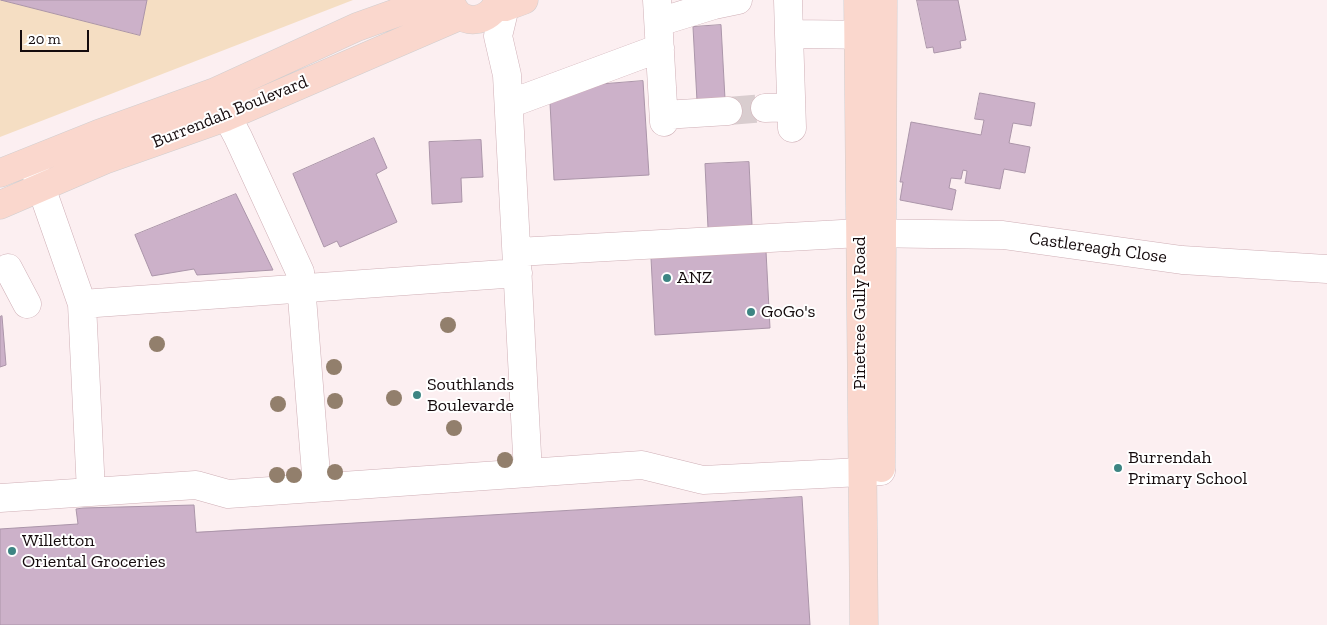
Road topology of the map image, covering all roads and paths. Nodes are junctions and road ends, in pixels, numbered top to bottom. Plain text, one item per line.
1 (432, 0) edge
2 (788, 0) edge
3 (858, 0) edge
4 (883, 0) edge
5 (721, 2) edge
6 (506, 3) edge
7 (455, 8) edge
8 (659, 23) edge
9 (789, 34) junction
10 (870, 35) junction
11 (325, 41) junction
12 (336, 70) junction
13 (220, 104) junction
14 (509, 104) junction
15 (728, 111) tunnel mouth
16 (783, 114) dead end
17 (32, 160) junction
18 (0, 173) edge
19 (42, 189) junction
20 (0, 205) edge
21 (870, 233) junction
22 (517, 263) junction
23 (8, 268) dead end
24 (1327, 270) edge
25 (302, 288) junction
26 (27, 304) dead end
27 (82, 304) junction
28 (871, 472) junction
29 (528, 473) junction
30 (317, 487) junction
31 (91, 492) junction
32 (0, 498) edge
33 (864, 625) edge
34 (881, 625) edge

1 - 11 main road, Burrendah Boulevard
2 - 9 street
3 - 10 main road, Pinetree Gully Road
4 - 10 main road, Pinetree Gully Road
5 - 8 street
6 - 7 main road
6 - 14 street
7 - 12 main road, Burrendah Boulevard
8 - 14 street
8 - 15 street
9 - 10 street
9 - 16 street
10 - 21 main road, Pinetree Gully Road
11 - 12 main road
11 - 13 main road, Burrendah Boulevard
12 - 13 main road, Burrendah Boulevard
13 - 17 main road, Burrendah Boulevard
13 - 19 main road, Burrendah Boulevard
13 - 25 street
14 - 22 street
17 - 18 main road, Burrendah Boulevard
17 - 19 street
19 - 20 main road, Burrendah Boulevard
19 - 27 street
21 - 22 street, Castlereagh Close
21 - 24 street, Castlereagh Close
21 - 28 main road, Pinetree Gully Road
22 - 25 street, Castlereagh Close
22 - 29 street
23 - 26 street
25 - 27 street, Castlereagh Close
25 - 30 street
27 - 31 street
28 - 29 street
28 - 33 main road, Pinetree Gully Road
28 - 34 main road, Pinetree Gully Road
29 - 30 street
30 - 31 street
31 - 32 street

